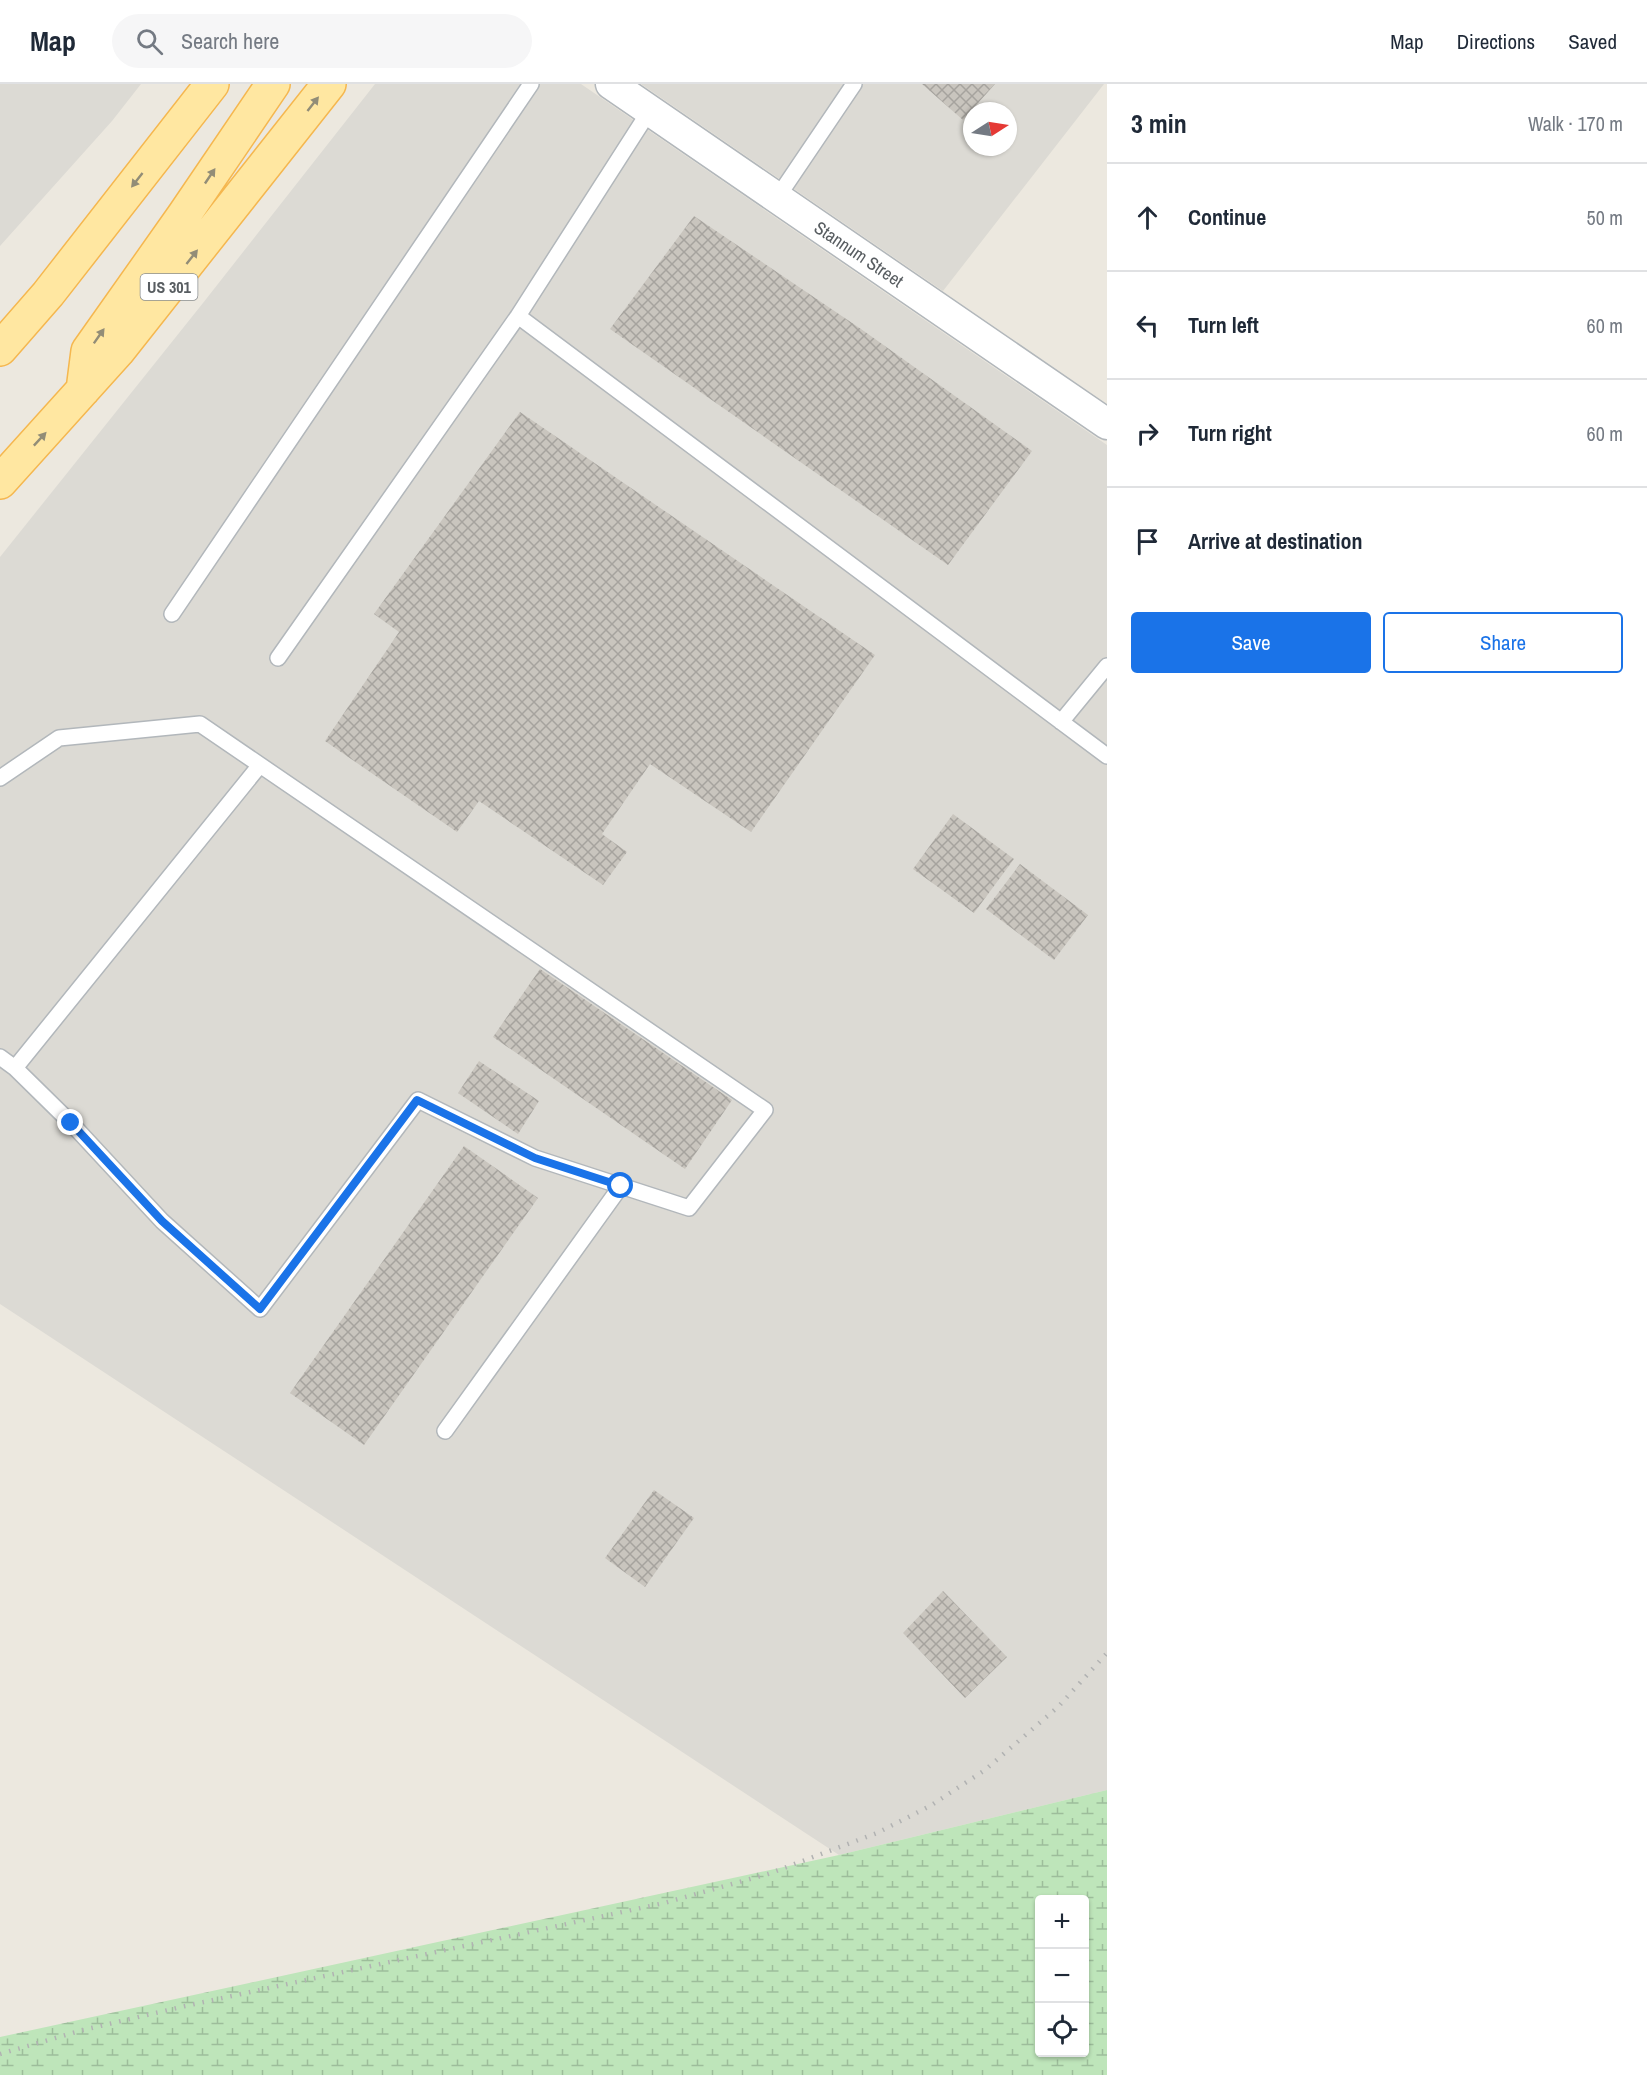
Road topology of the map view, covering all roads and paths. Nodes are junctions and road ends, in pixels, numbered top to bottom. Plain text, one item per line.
1 (212, 84) edge
2 (273, 84) edge
3 (329, 84) edge
4 (531, 84) edge
5 (611, 84) edge
6 (854, 84) edge
7 (650, 110) junction
8 (777, 198) junction
9 (518, 316) junction
10 (0, 349) edge
11 (83, 390) junction
12 (1107, 424) edge
13 (0, 482) edge
14 (172, 614) dead end
15 (278, 658) dead end
16 (1107, 666) edge
17 (1061, 722) junction
18 (1107, 756) edge
19 (260, 765) junction
20 (0, 778) edge
21 (0, 1057) edge
22 (15, 1068) junction
23 (621, 1186) junction
24 (445, 1431) dead end

1 -> 10 main road
11 -> 2 main road
11 -> 3 main road, US 301
4 - 14 lane
5 - 7 street, Stannum Street
6 - 8 lane
7 - 8 street, Stannum Street
7 - 9 lane
8 - 12 street, Stannum Street
9 - 15 lane
9 - 17 lane
13 -> 11 main road, US 301
16 - 17 lane
17 - 18 lane
19 - 20 lane
19 - 22 lane
19 - 23 lane
21 - 22 lane
22 - 23 lane
23 - 24 lane

